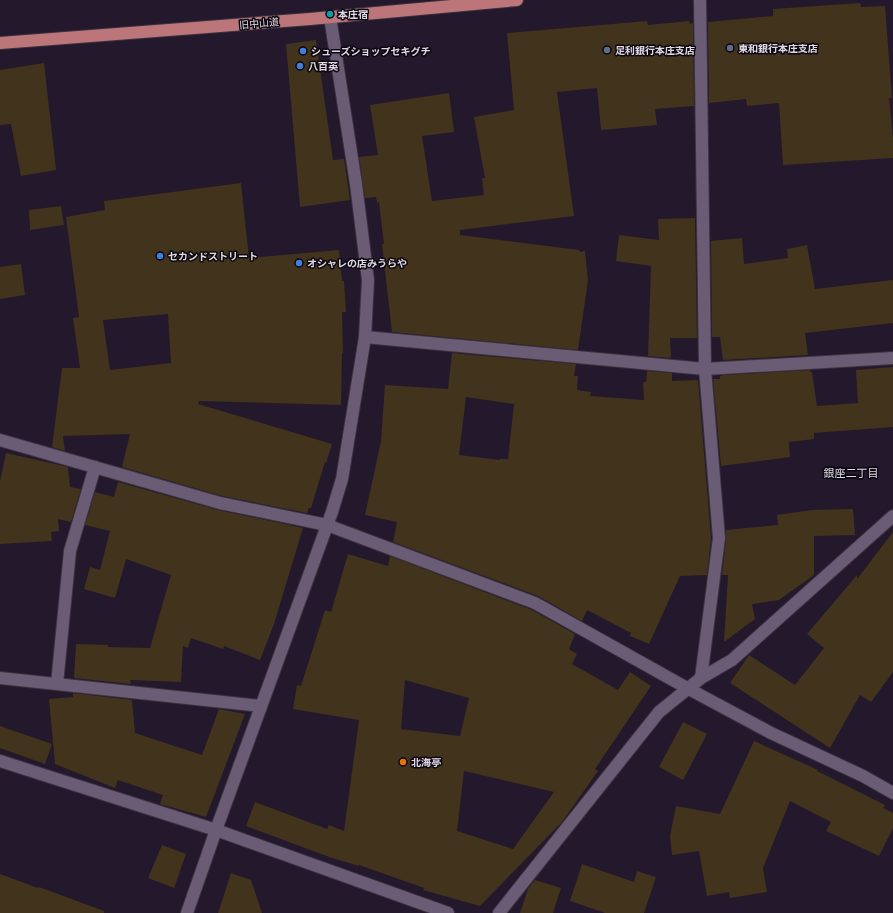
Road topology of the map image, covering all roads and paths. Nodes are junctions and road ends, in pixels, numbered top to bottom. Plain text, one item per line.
1 (507, 0) edge
2 (517, 0) edge
3 (700, 0) edge
4 (330, 17) junction
5 (0, 43) edge
6 (365, 337) junction
7 (893, 358) edge
8 (705, 368) junction
9 (0, 440) edge
10 (94, 467) junction
11 (893, 516) edge
12 (327, 525) junction
13 (0, 678) edge
14 (701, 678) junction
15 (57, 684) junction
16 (687, 688) junction
17 (261, 706) junction
18 (0, 761) edge
19 (893, 793) edge
20 (216, 830) junction
21 (187, 913) edge
22 (448, 913) edge
23 (499, 913) edge

1 - 2 main road, 旧中山道
1 - 4 main road, 旧中山道
3 - 8 street
4 - 5 main road, 旧中山道
4 - 6 street
6 - 8 street
6 - 12 street
7 - 8 street
8 - 14 street
9 - 10 street
10 - 12 street
10 - 15 street
11 - 14 street
12 - 16 street
12 - 17 street
13 - 15 street
14 - 16 street
15 - 17 street
16 - 19 street
16 - 23 street
17 - 20 street
18 - 20 street
20 - 21 street
20 - 22 street

